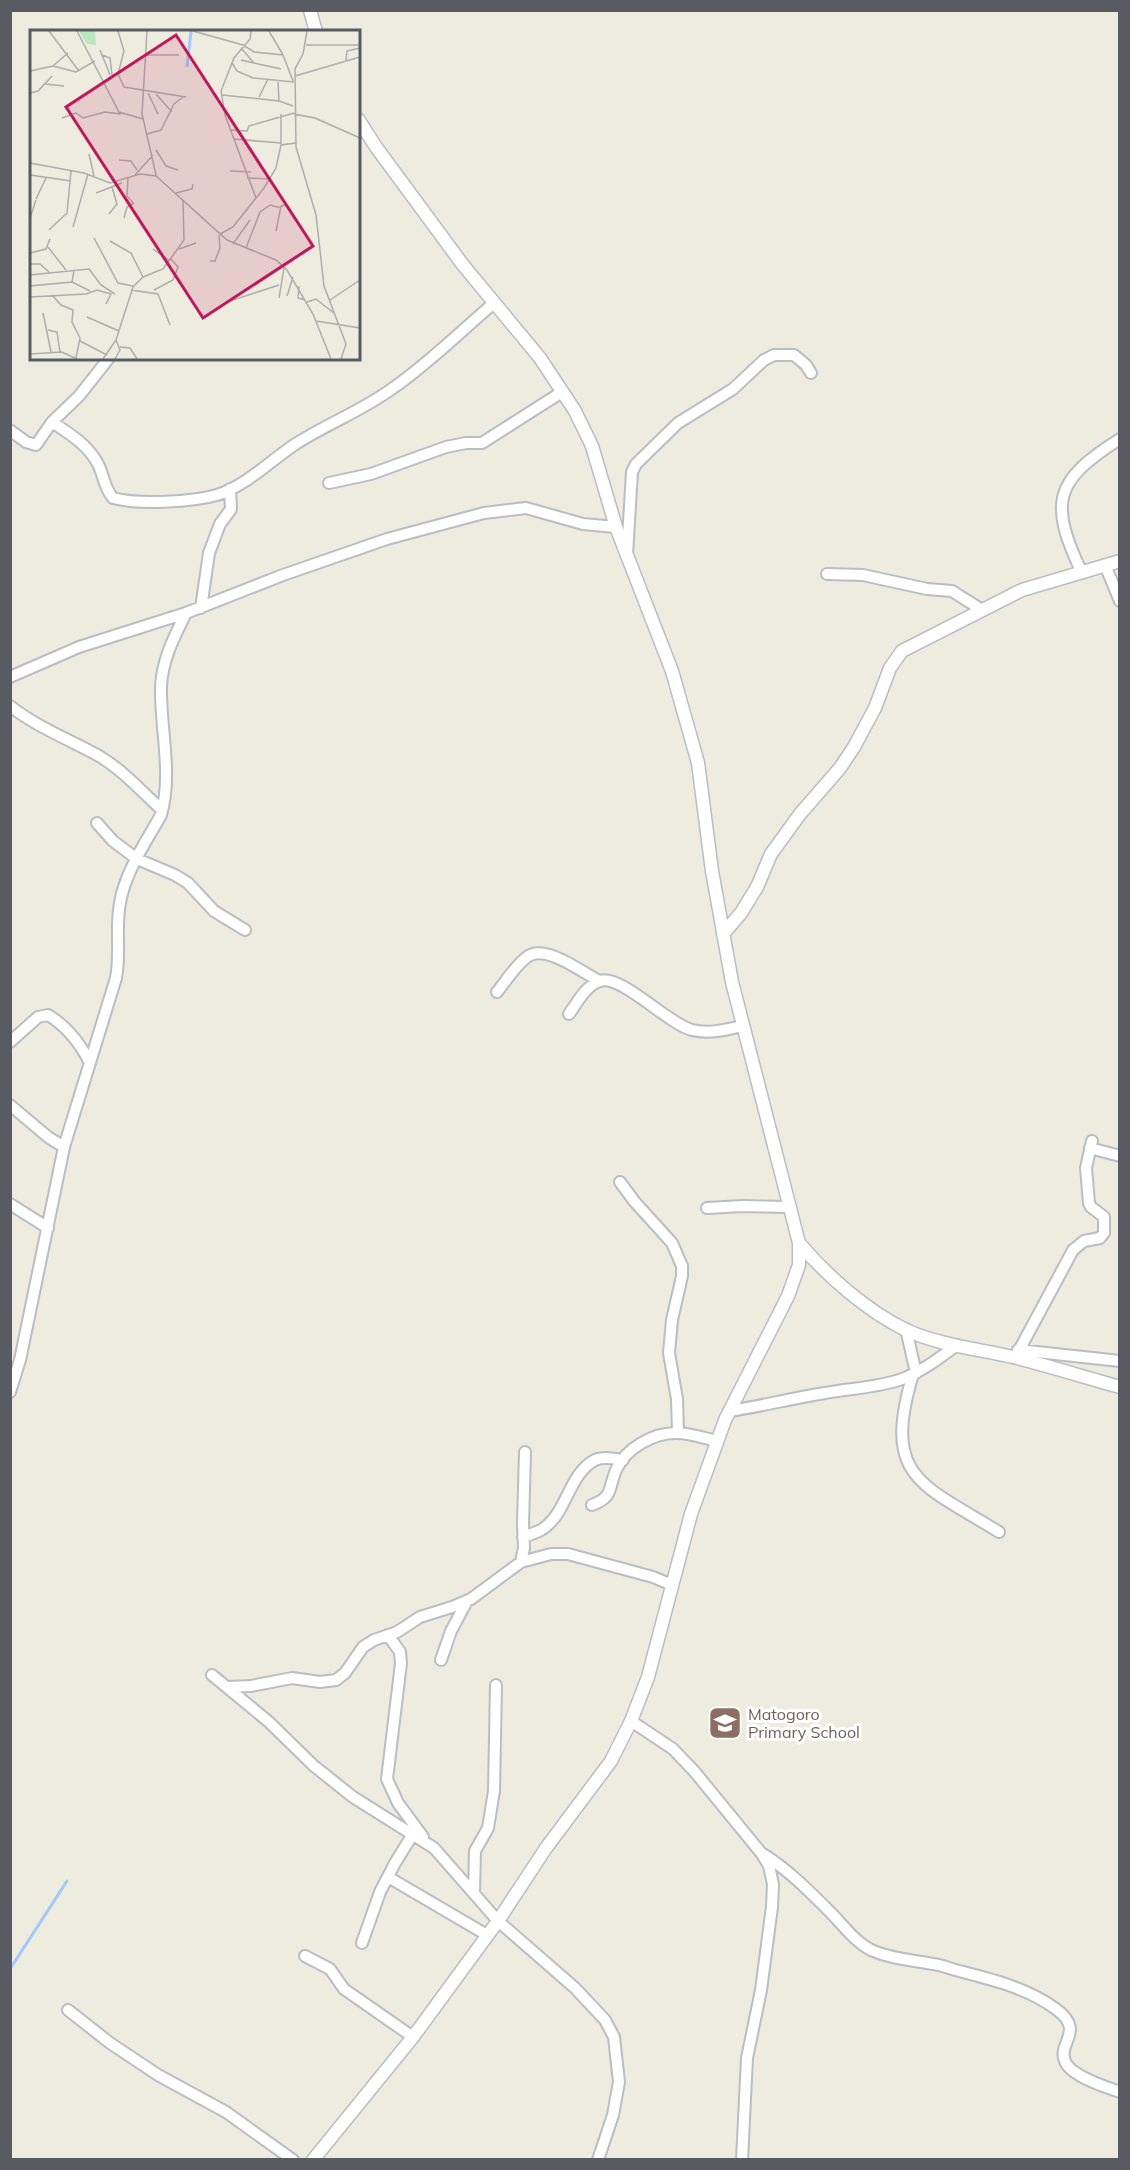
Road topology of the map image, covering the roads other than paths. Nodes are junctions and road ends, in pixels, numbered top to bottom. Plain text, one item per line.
1 (310, 10) edge
2 (315, 30) edge
3 (360, 122) edge
4 (494, 303) junction
5 (107, 360) edge
6 (811, 373) dead end
7 (562, 392) junction
8 (52, 422) junction
9 (11, 431) edge
10 (1119, 439) edge
11 (329, 483) dead end
12 (230, 489) junction
13 (616, 527) junction
14 (627, 555) junction
15 (1119, 561) edge
16 (1105, 565) junction
17 (1082, 573) junction
18 (827, 574) dead end
19 (1119, 601) edge
20 (201, 608) junction
21 (982, 610) junction
22 (186, 613) junction
23 (10, 678) edge
24 (10, 706) edge
25 (162, 810) junction
26 (97, 823) dead end
27 (137, 859) junction
28 (246, 930) dead end
29 (723, 934) junction
30 (599, 981) junction
31 (497, 992) dead end
32 (569, 1014) dead end
33 (742, 1026) junction
34 (10, 1041) edge
35 (90, 1063) junction
36 (10, 1105) edge
37 (64, 1147) junction
38 (1119, 1156) edge
39 (620, 1182) dead end
40 (10, 1204) edge
41 (789, 1207) junction
42 (708, 1208) dead end
43 (48, 1228) junction
44 (800, 1243) junction
45 (906, 1329) junction
46 (957, 1345) junction
47 (1017, 1354) junction
48 (1119, 1361) edge
49 (914, 1373) junction
50 (1119, 1387) edge
51 (10, 1392) edge
52 (730, 1411) junction
53 (678, 1433) junction
54 (717, 1441) junction
55 (525, 1452) dead end
56 (623, 1460) junction
57 (592, 1505) dead end
58 (999, 1532) dead end
59 (523, 1537) junction
60 (521, 1562) junction
61 (672, 1586) junction
62 (467, 1601) junction
63 (388, 1635) junction
64 (441, 1660) dead end
65 (212, 1674) dead end
66 (496, 1684) dead end
67 (228, 1687) junction
68 (632, 1721) junction
69 (413, 1834) junction
70 (425, 1840) junction
71 (762, 1854) junction
72 (387, 1877) junction
73 (474, 1893) junction
74 (498, 1921) junction
75 (487, 1935) junction
76 (362, 1943) dead end
77 (305, 1956) dead end
78 (68, 2010) dead end
79 (414, 2037) junction
80 (1119, 2092) edge
81 (294, 2160) edge
82 (313, 2160) edge
83 (598, 2160) edge
84 (742, 2160) edge

1 - 2 street
3 - 4 street
4 - 7 street
4 - 12 street
5 - 8 street
6 - 14 street
7 - 11 street
7 - 13 street
8 - 9 street
8 - 12 street
10 - 17 street
12 - 20 street
13 - 14 street
13 - 20 street
14 - 29 street
15 - 16 street
16 - 17 street
16 - 19 street
17 - 21 street
18 - 21 street
20 - 22 street
21 - 29 street
22 - 23 street
22 - 25 street
24 - 25 street
25 - 27 street
26 - 27 street
27 - 28 street
27 - 35 street
29 - 33 street
30 - 31 street
30 - 32 street
30 - 33 street
33 - 41 street
34 - 35 street
35 - 37 street
36 - 37 street
37 - 43 street
38 - 47 street
39 - 53 street
40 - 43 street
41 - 42 street
41 - 44 street
43 - 51 street
44 - 45 street
44 - 52 street
45 - 46 street
45 - 49 street
46 - 47 street
46 - 49 street
47 - 48 street
47 - 50 street
49 - 52 street
49 - 58 street
52 - 54 street
53 - 54 street
53 - 56 street
54 - 61 street
55 - 59 street
56 - 57 street
56 - 59 street
59 - 60 street
60 - 61 street
60 - 62 street
61 - 68 street
62 - 63 street
62 - 64 street
63 - 67 street
63 - 70 street
65 - 67 street
66 - 73 street
67 - 69 street
68 - 71 street
68 - 74 street
69 - 70 street
69 - 72 street
70 - 73 street
71 - 80 street
71 - 84 street
72 - 75 street
72 - 76 street
73 - 74 street
74 - 75 street
74 - 83 street
75 - 79 street
77 - 79 street
78 - 81 street
79 - 82 street

